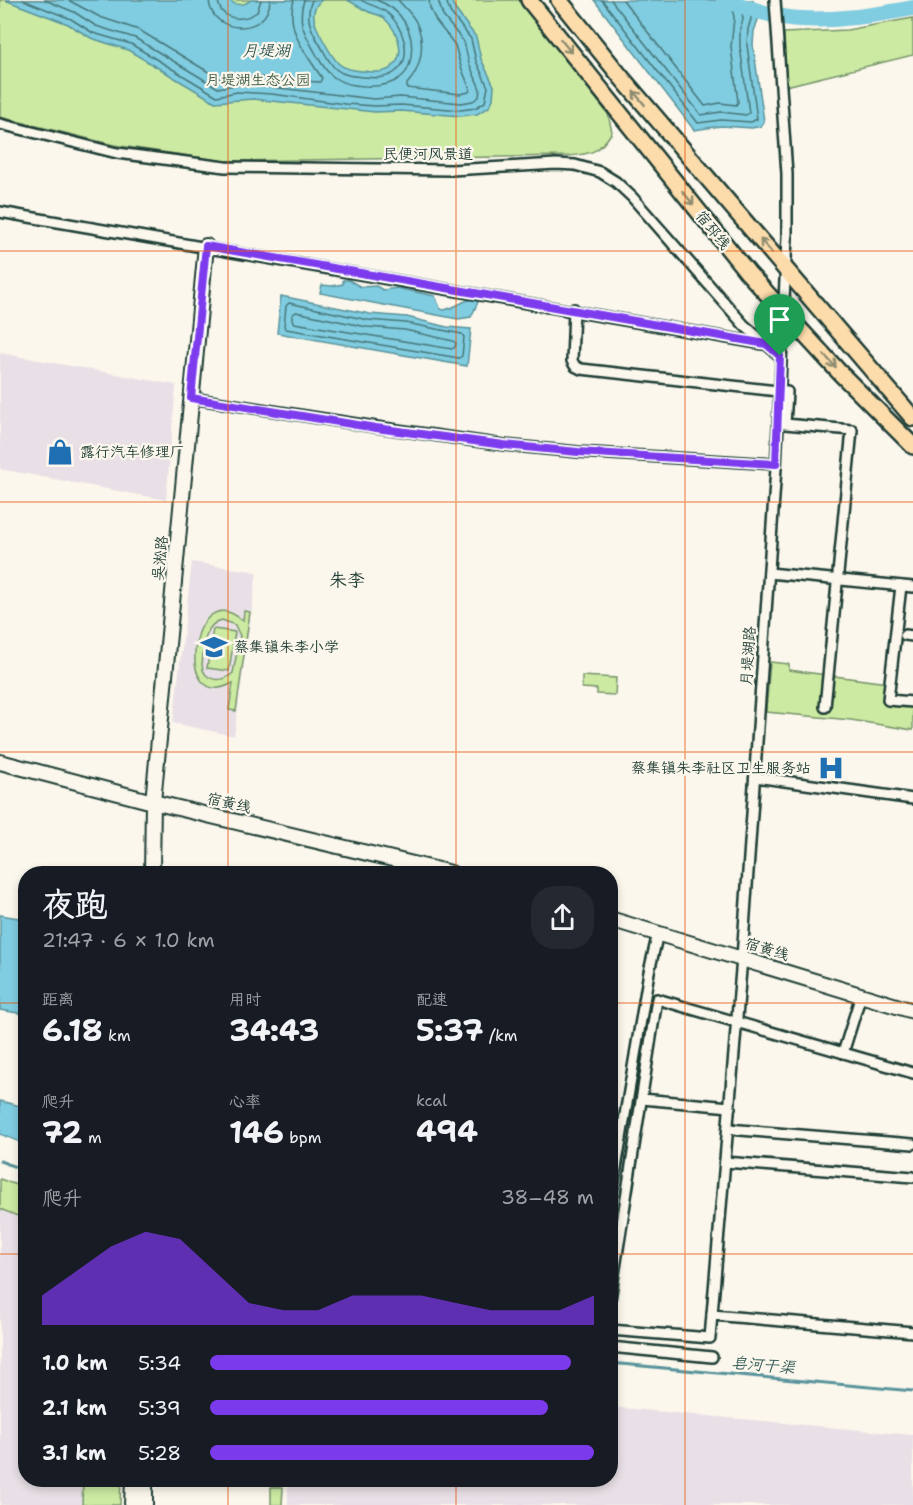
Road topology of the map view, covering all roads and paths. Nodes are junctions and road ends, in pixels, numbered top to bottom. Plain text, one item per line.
1 (530, 0) edge
2 (559, 0) edge
3 (775, 1) edge
4 (0, 124) edge
5 (0, 212) edge
6 (206, 246) junction
7 (786, 270) junction
8 (574, 309) junction
9 (782, 310) junction
10 (766, 344) junction
11 (780, 356) junction
12 (779, 392) junction
13 (191, 398) junction
14 (913, 418) edge
15 (913, 446) edge
16 (776, 464) junction
17 (769, 573) junction
18 (838, 580) junction
19 (901, 586) junction
20 (913, 588) edge
21 (913, 702) edge
22 (825, 707) dead end
23 (0, 762) edge
24 (755, 777) junction
25 (913, 799) edge
26 (153, 802) junction
27 (152, 866) edge
28 (422, 866) edge
29 (618, 921) edge
30 (658, 933) junction
31 (742, 958) junction
32 (861, 995) junction
33 (913, 1011) edge
34 (737, 1022) junction
35 (843, 1053) junction
36 (913, 1073) edge
37 (641, 1103) junction
38 (627, 1106) junction
39 (730, 1107) junction
40 (728, 1129) junction
41 (913, 1144) edge
42 (618, 1158) edge
43 (725, 1162) junction
44 (913, 1177) edge
45 (618, 1249) edge
46 (712, 1315) junction
47 (618, 1331) edge
48 (913, 1332) edge
49 (618, 1348) edge
50 (712, 1357) dead end
51 (133, 1487) edge
52 (145, 1487) edge
53 (132, 1505) edge
54 (145, 1505) edge

1 -> 9 main road, 宿邳线
7 -> 2 main road, 宿邳线
3 - 7 street, 月堤湖路
4 - 10 street, 民便河风景道
5 - 6 street
6 - 8 street
6 - 13 main road, 吴淞路
7 - 9 street, 月堤湖路
7 - 14 main road, 宿邳线
8 - 10 street
8 - 12 street
9 - 11 street, 月堤湖路
9 -> 15 main road, 宿邳线
10 - 11 street, 民便河风景道
11 - 12 street, 月堤湖路
12 - 16 street, 月堤湖路
12 - 18 street
13 - 16 street
13 - 26 main road, 吴淞路
16 - 17 street, 月堤湖路
17 - 18 street
17 - 24 street, 月堤湖路
18 - 19 street
18 - 22 street
19 - 20 street
19 - 21 street
23 - 26 main road, 宿黄线
24 - 25 street
24 - 31 street, 月堤湖路
26 - 27 main road, 吴淞路
26 - 28 main road, 宿黄线
29 - 30 main road, 宿黄线
30 - 31 main road, 宿黄线
30 - 38 street
31 - 32 main road, 宿黄线
31 - 34 street, 月堤湖路
32 - 33 main road, 宿黄线
32 - 35 street
34 - 35 street
34 - 37 street
34 - 39 street, 月堤湖路
35 - 36 street
37 - 38 street
37 - 39 street
37 - 45 street
38 - 42 street
39 - 40 street, 月堤湖路
40 - 41 street
40 - 43 street, 月堤湖路
43 - 44 street
43 - 46 street, 月堤湖路
46 - 47 street, 月堤湖路
46 - 48 street
49 - 50 street
51 - 53 main road
52 - 54 main road

